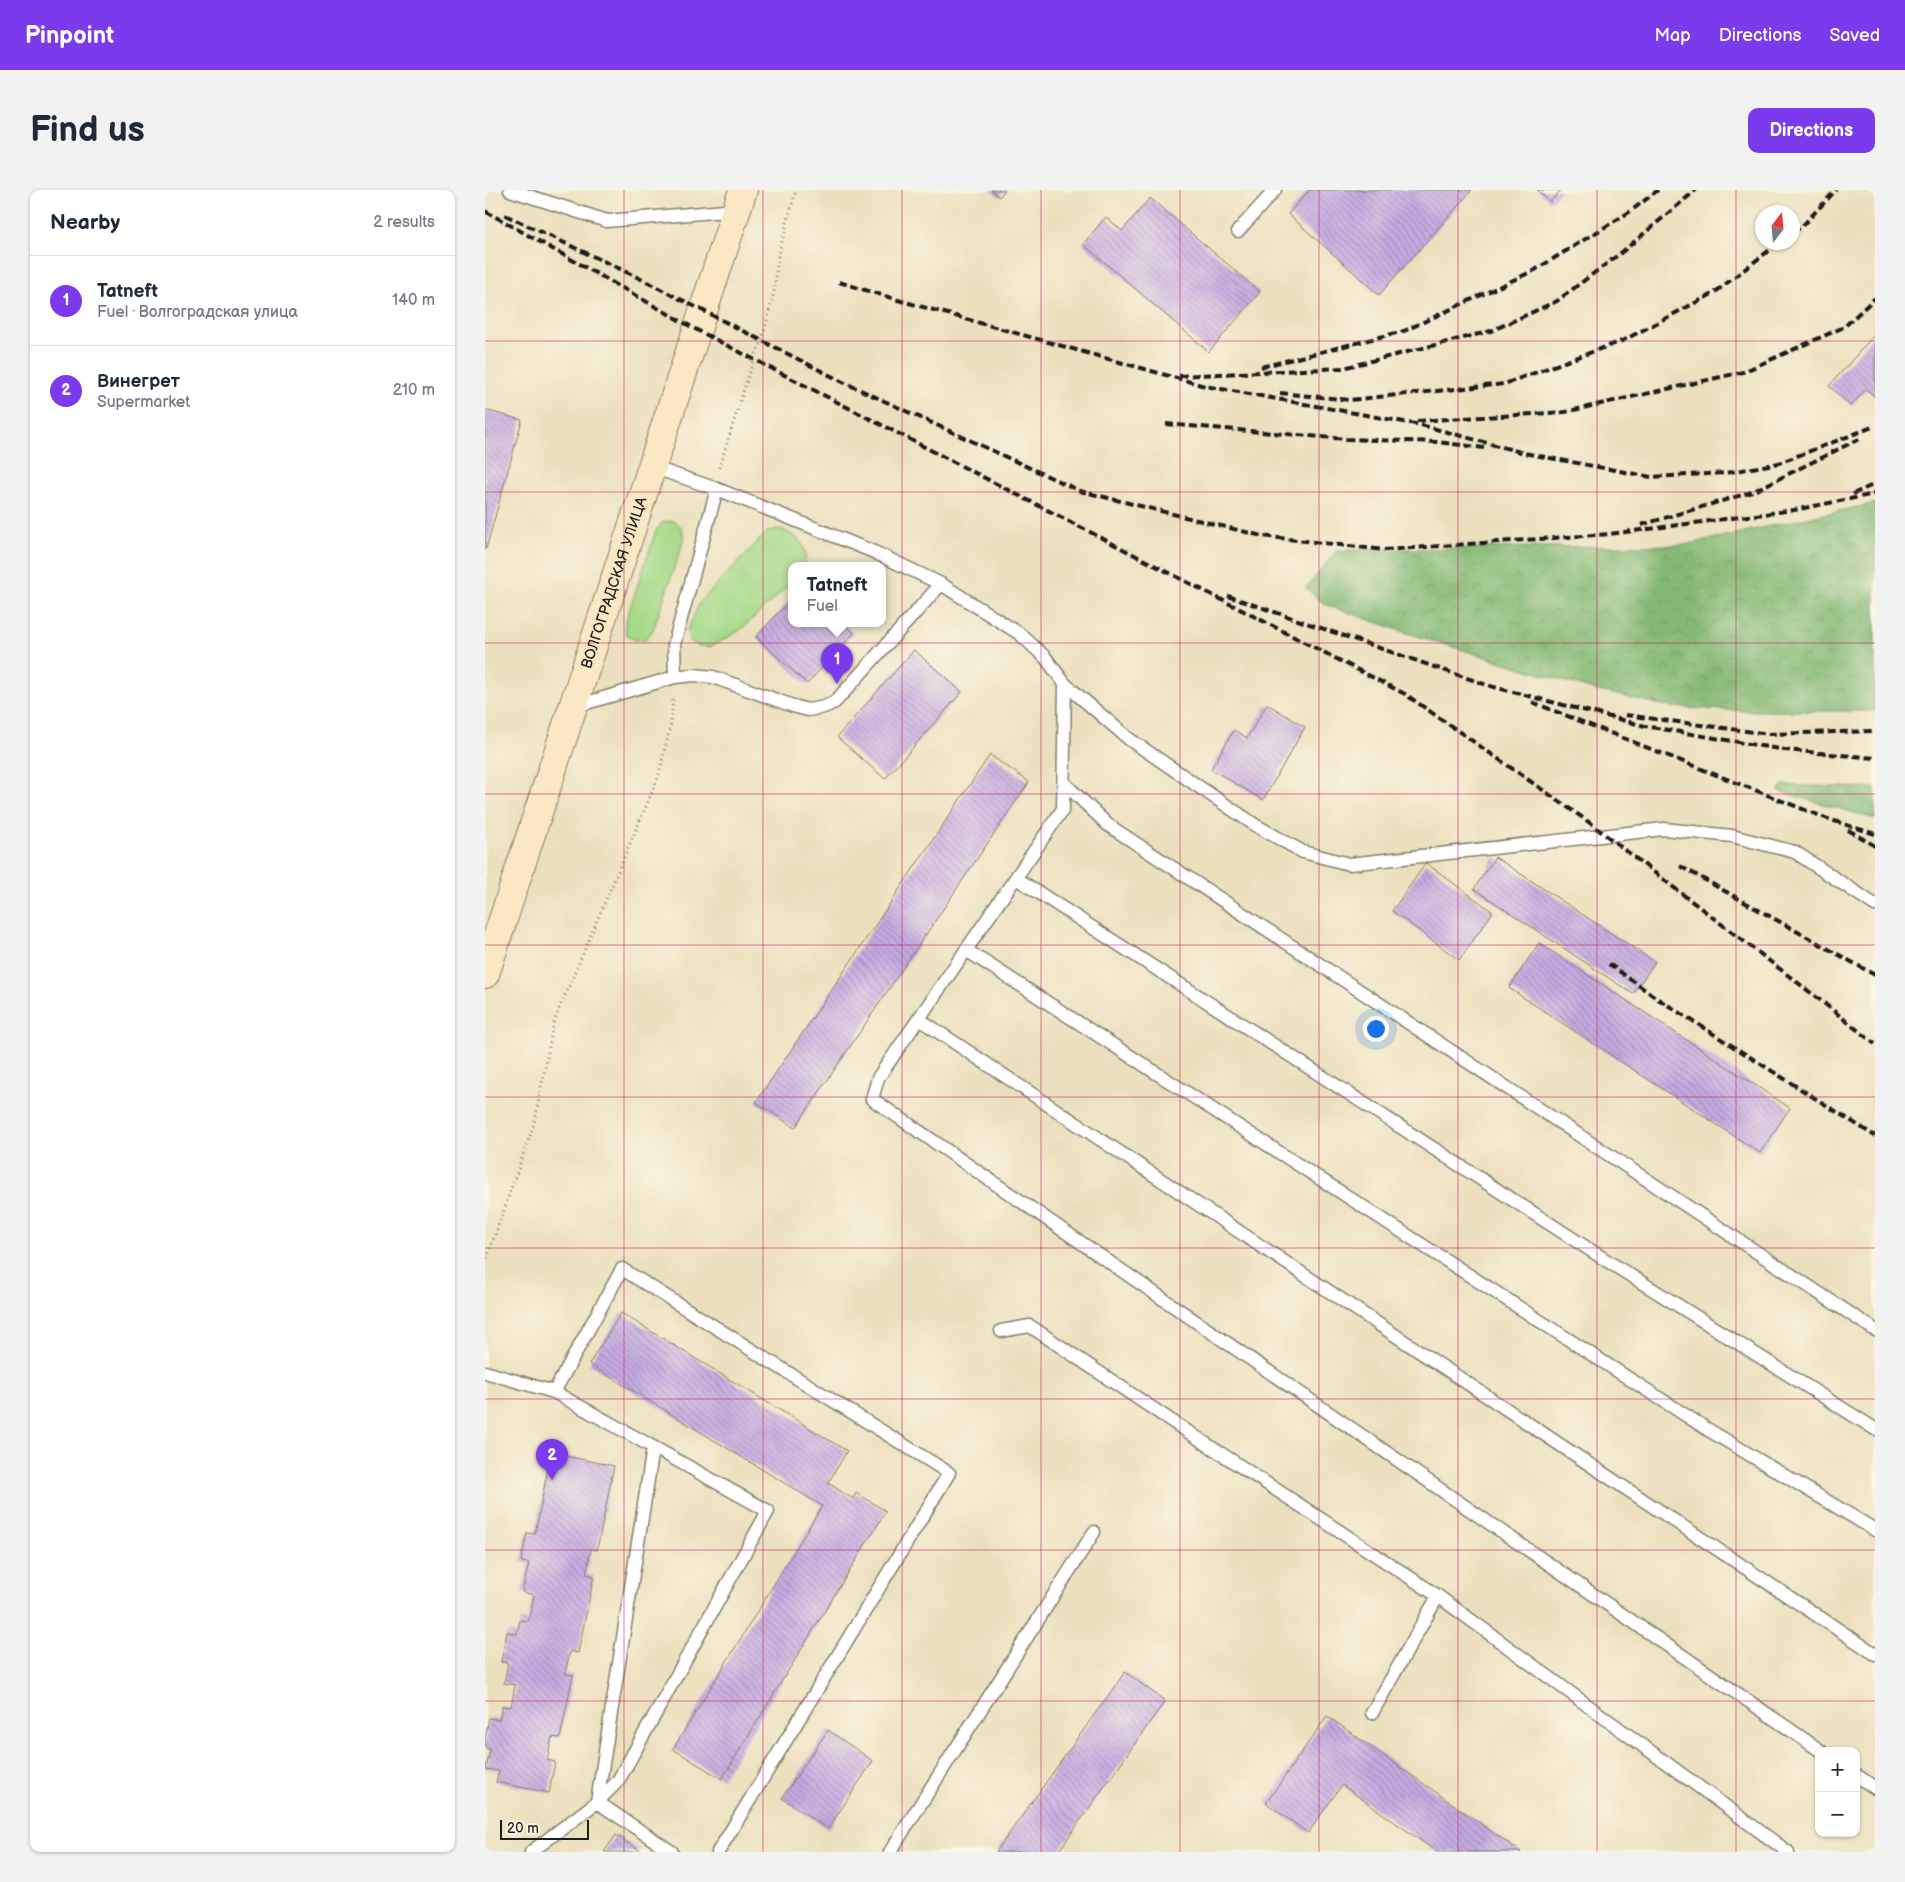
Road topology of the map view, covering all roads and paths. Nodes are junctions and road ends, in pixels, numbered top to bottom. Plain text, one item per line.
1 (510, 190) edge
2 (796, 190) edge
3 (1275, 190) edge
4 (740, 200) edge
5 (1238, 231) dead end
6 (652, 467) junction
7 (717, 489) junction
8 (941, 584) junction
9 (675, 677) junction
10 (1065, 684) junction
11 (573, 707) junction
12 (1064, 783) junction
13 (1015, 878) junction
14 (1875, 905) edge
15 (967, 950) junction
16 (485, 974) edge
17 (919, 1019) junction
18 (485, 1263) edge
19 (1875, 1330) edge
20 (1001, 1331) dead end
21 (485, 1372) edge
22 (554, 1392) junction
23 (1875, 1429) edge
24 (653, 1448) junction
25 (1875, 1530) edge
26 (1094, 1532) dead end
27 (1438, 1596) junction
28 (1875, 1654) edge
29 (1372, 1713) dead end
30 (1815, 1747) edge
31 (1860, 1778) edge
32 (1875, 1788) edge
33 (597, 1802) junction
34 (531, 1852) edge
35 (672, 1852) edge
36 (718, 1852) edge
37 (890, 1852) edge
38 (1788, 1852) edge

1 - 4 lane
2 - 7 path
3 - 5 lane
4 - 6 main road, ВОЛГОГРАДСКАЯ УЛИЦА
6 - 7 lane
6 - 11 main road, ВОЛГОГРАДСКАЯ УЛИЦА
7 - 8 lane
7 - 9 lane
8 - 9 lane
8 - 10 lane
9 - 11 lane
9 - 18 path
10 - 12 lane
10 - 14 lane
11 - 16 main road, ВОЛГОГРАДСКАЯ УЛИЦА
12 - 13 lane
12 - 19 lane
13 - 15 lane
13 - 23 lane
15 - 17 lane
15 - 25 lane
17 - 28 lane
17 - 30 lane
20 - 27 lane
21 - 22 lane
22 - 24 lane
22 - 36 lane
24 - 33 lane
24 - 33 lane
26 - 37 lane
27 - 29 lane
27 - 38 lane
31 - 32 lane
33 - 34 lane
33 - 35 lane

